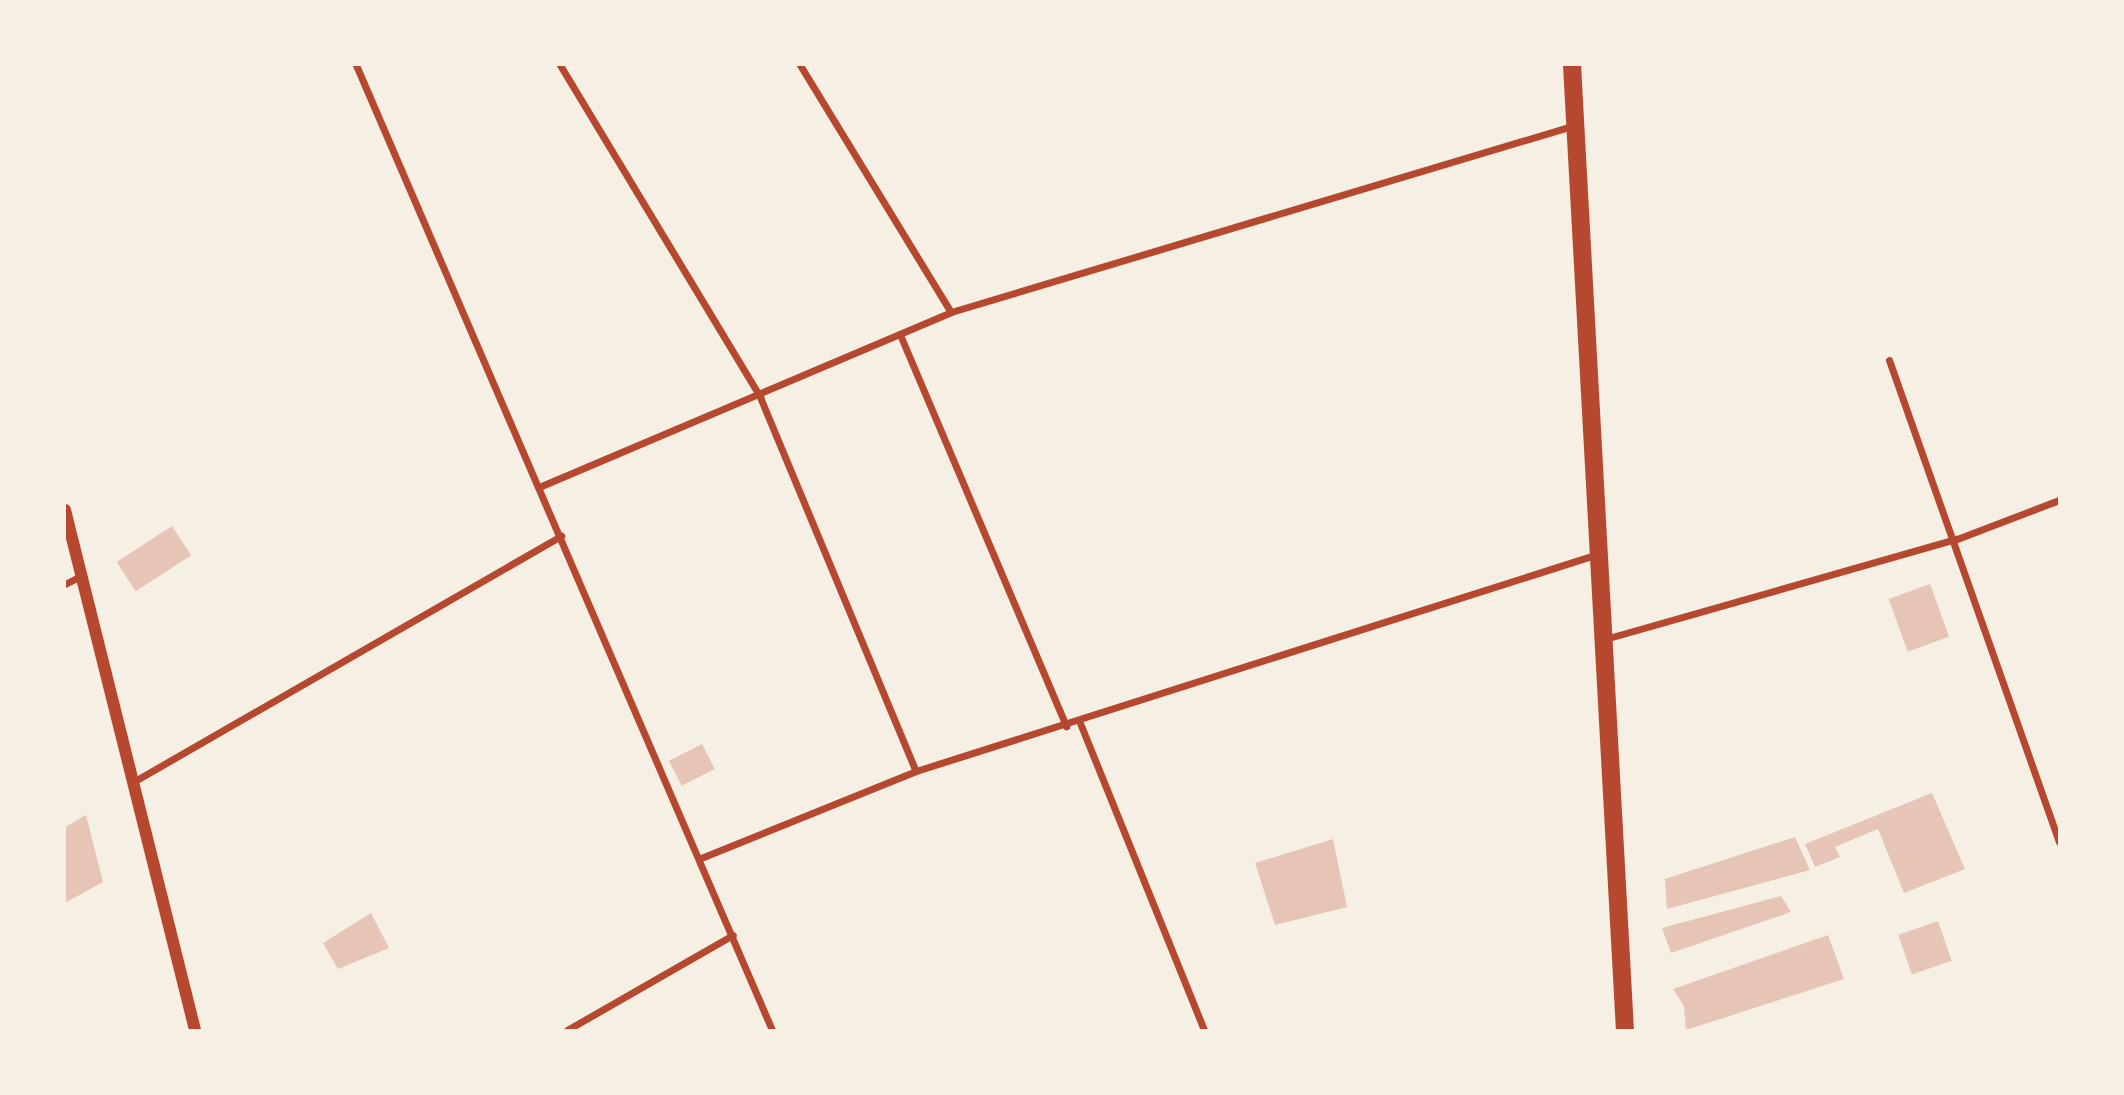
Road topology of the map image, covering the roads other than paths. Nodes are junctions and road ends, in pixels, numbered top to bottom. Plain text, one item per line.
1 (356, 65) edge
2 (560, 65) edge
3 (800, 65) edge
4 (1576, 66) edge
5 (1572, 126) junction
6 (951, 312) junction
7 (901, 337) junction
8 (1889, 360) dead end
9 (760, 397) junction
10 (539, 487) junction
11 (2059, 500) edge
12 (65, 510) edge
13 (561, 536) junction
14 (1956, 539) junction
15 (1601, 553) junction
16 (81, 576) junction
17 (65, 584) edge
18 (1603, 640) junction
19 (1080, 723) junction
20 (1066, 726) junction
21 (916, 771) junction
22 (133, 782) junction
23 (2059, 842) edge
24 (701, 858) junction
25 (733, 935) junction
26 (195, 1030) edge
27 (567, 1030) edge
28 (772, 1030) edge
29 (1203, 1030) edge
30 (1625, 1030) edge

1 - 10 street
2 - 9 street
3 - 6 street
4 - 5 main road
5 - 6 street
5 - 15 main road
6 - 7 street
7 - 9 street
7 - 20 street
8 - 14 street
9 - 10 street
9 - 21 street
10 - 13 street
11 - 14 street
12 - 16 street
13 - 22 street
13 - 24 street
14 - 18 street
14 - 23 street
15 - 18 main road
15 - 19 street
16 - 17 street
16 - 22 street
18 - 30 main road
19 - 20 street
19 - 29 street
20 - 21 street
21 - 24 street
22 - 26 street
24 - 25 street
25 - 27 street
25 - 28 street

